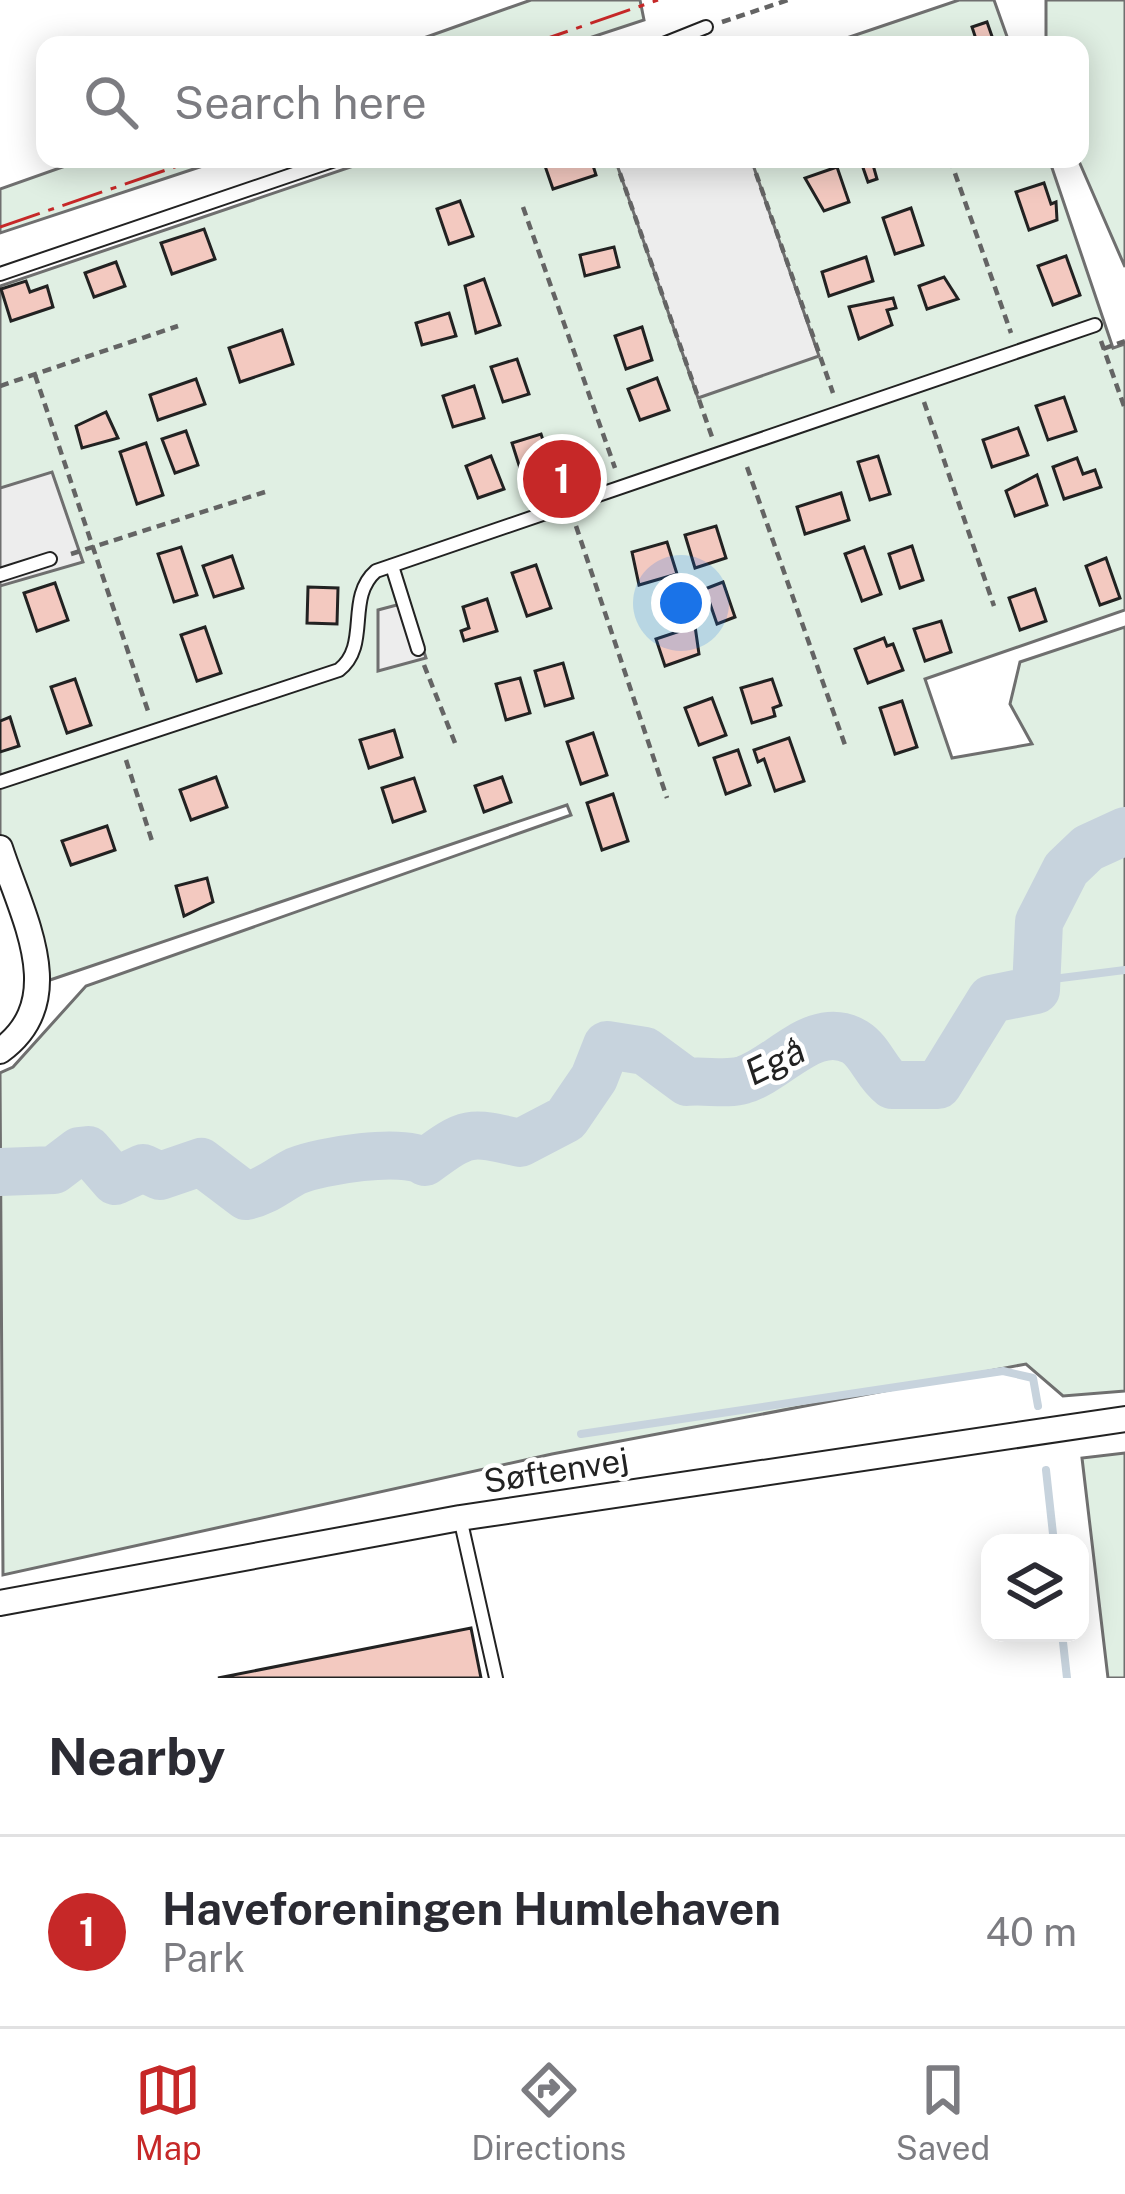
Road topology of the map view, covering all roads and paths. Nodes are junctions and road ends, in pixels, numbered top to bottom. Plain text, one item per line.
1 (788, 0) edge
2 (706, 28) joint
3 (685, 36) edge
4 (312, 168) edge
5 (618, 168) edge
6 (754, 168) edge
7 (953, 168) edge
8 (523, 207) dead end
9 (0, 274) edge
10 (1095, 325) joint
11 (178, 326) dead end
12 (1125, 341) edge
13 (1103, 349) junction
14 (1017, 350) junction
15 (35, 374) junction
16 (917, 382) junction
17 (0, 386) edge
18 (1125, 409) edge
19 (839, 410) junction
20 (740, 446) junction
21 (718, 453) junction
22 (621, 485) junction
23 (265, 492) dead end
24 (568, 503) junction
25 (94, 548) junction
26 (50, 560) joint
27 (392, 566) junction
28 (0, 575) edge
29 (994, 606) dead end
30 (418, 649) joint
31 (155, 731) junction
32 (121, 742) junction
33 (455, 743) dead end
34 (845, 745) dead end
35 (0, 782) edge
36 (668, 798) dead end
37 (152, 841) dead end
38 (0, 848) edge
39 (0, 1051) edge
40 (1125, 1419) edge
41 (460, 1518) junction
42 (0, 1603) edge
43 (496, 1678) edge

1 - 2 path
2 - 3 lane
4 - 9 lane
5 - 21 path
6 - 19 path
7 - 14 path
8 - 22 path
10 - 13 path
10 - 14 lane
11 - 15 path
12 - 13 path
13 - 18 path
14 - 16 lane
15 - 17 path
15 - 25 path
16 - 19 lane
16 - 29 path
19 - 20 lane
20 - 21 lane
20 - 34 path
21 - 22 lane
22 - 24 lane
23 - 25 path
24 - 27 lane
24 - 36 path
25 - 26 path
25 - 31 path
26 - 28 lane
27 - 30 lane
27 - 31 lane
30 - 33 path
31 - 32 lane
32 - 35 lane
32 - 37 path
38 - 39 street
40 - 41 street, Søftenvej
41 - 42 street, Søftenvej
41 - 43 lane

